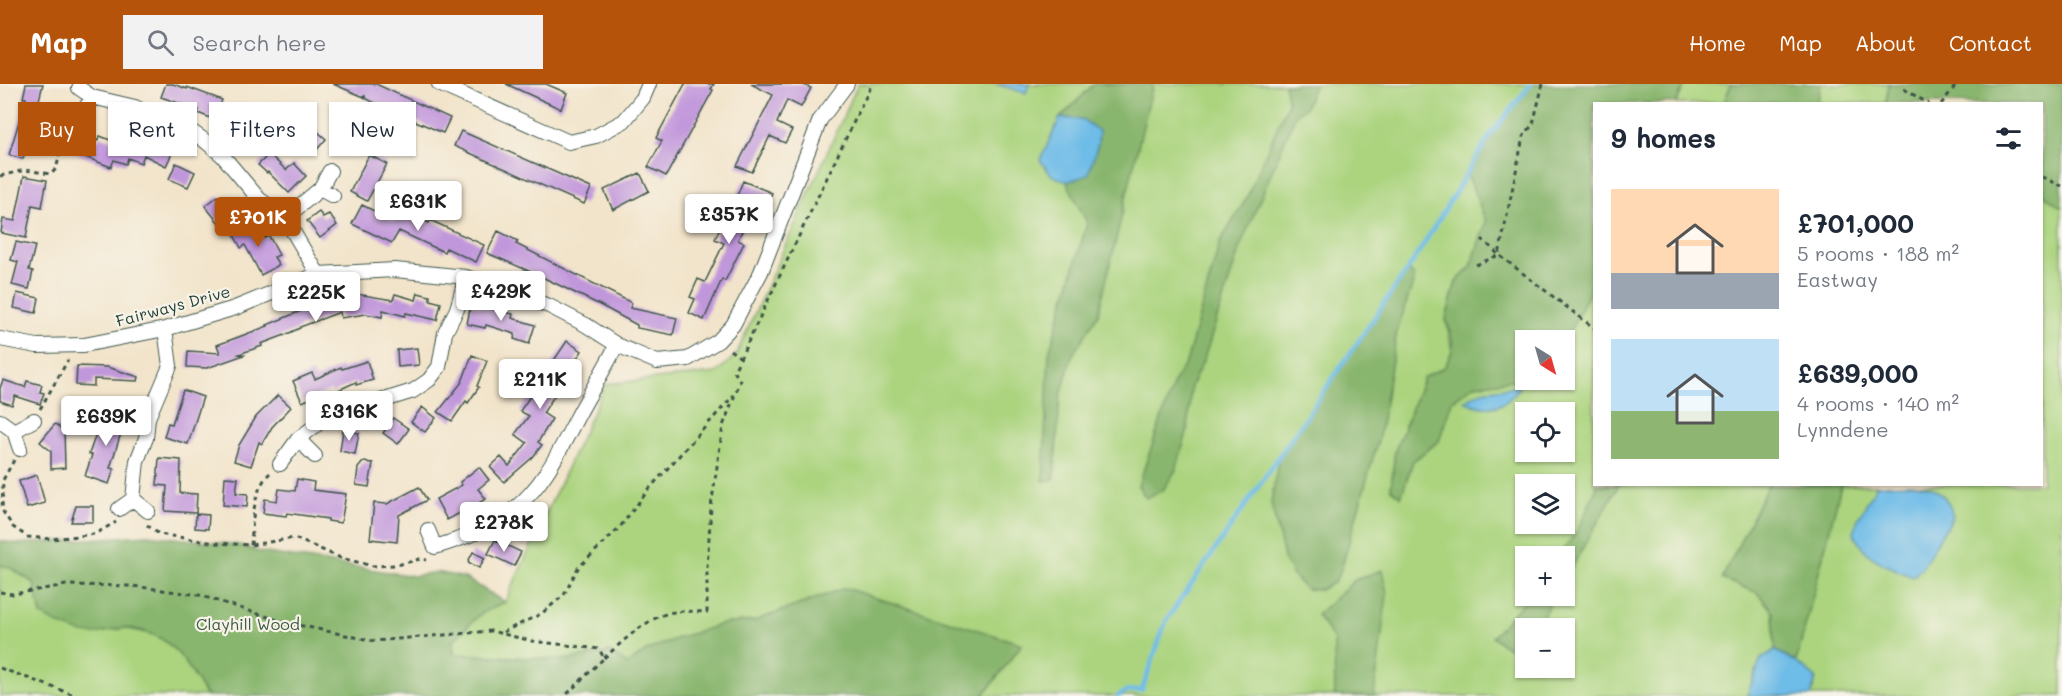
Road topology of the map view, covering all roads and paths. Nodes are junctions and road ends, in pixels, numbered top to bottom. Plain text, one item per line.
1 (439, 84) edge
2 (649, 84) edge
3 (847, 84) edge
4 (872, 84) edge
5 (1543, 84) edge
6 (1957, 84) edge
7 (79, 88) dead end
8 (1904, 89) dead end
9 (92, 97) junction
10 (89, 102) edge
11 (1926, 102) edge
12 (1943, 102) edge
13 (60, 156) edge
14 (330, 171) dead end
15 (0, 176) edge
16 (2043, 177) edge
17 (2062, 186) edge
18 (320, 189) junction
19 (333, 196) dead end
20 (285, 218) junction
21 (1482, 239) dead end
22 (1499, 255) junction
23 (1476, 265) dead end
24 (318, 274) junction
25 (466, 277) junction
26 (1593, 327) edge
27 (165, 329) junction
28 (0, 339) edge
29 (77, 345) junction
30 (617, 345) junction
31 (735, 394) junction
32 (34, 420) joint
33 (0, 422) edge
34 (14, 431) junction
35 (298, 439) junction
36 (20, 448) joint
37 (315, 456) dead end
38 (280, 464) joint
39 (133, 499) junction
40 (120, 514) joint
41 (144, 516) joint
42 (428, 530) dead end
43 (251, 545) junction
44 (435, 547) junction
45 (429, 560) joint
46 (0, 592) edge
47 (503, 632) junction
48 (604, 658) junction
49 (0, 668) edge
50 (77, 696) edge
51 (565, 696) edge

1 - 2 street
3 - 30 street, Fairways Drive
4 - 31 path
5 - 22 path
6 - 12 path
7 - 9 street
8 - 11 path
9 - 10 street
9 - 20 street
13 - 15 path
14 - 18 street
16 - 17 path
18 - 19 street
18 - 20 street
20 - 24 street
21 - 22 path
22 - 23 path
22 - 26 path
24 - 25 street, Fairways Drive
24 - 27 street, Fairways Drive
25 - 30 street, Fairways Drive
25 - 35 street
27 - 29 street, Fairways Drive
27 - 39 street
28 - 29 street, Fairways Drive
29 - 32 path
30 - 44 street
31 - 47 path
31 - 48 path
32 - 34 street
33 - 34 street
34 - 36 street
35 - 37 street
35 - 38 street
36 - 40 path
38 - 43 path
39 - 40 street
39 - 41 street
41 - 43 path
42 - 44 street
43 - 45 path
44 - 45 street
46 - 47 path
47 - 48 path
48 - 51 path
49 - 50 path

